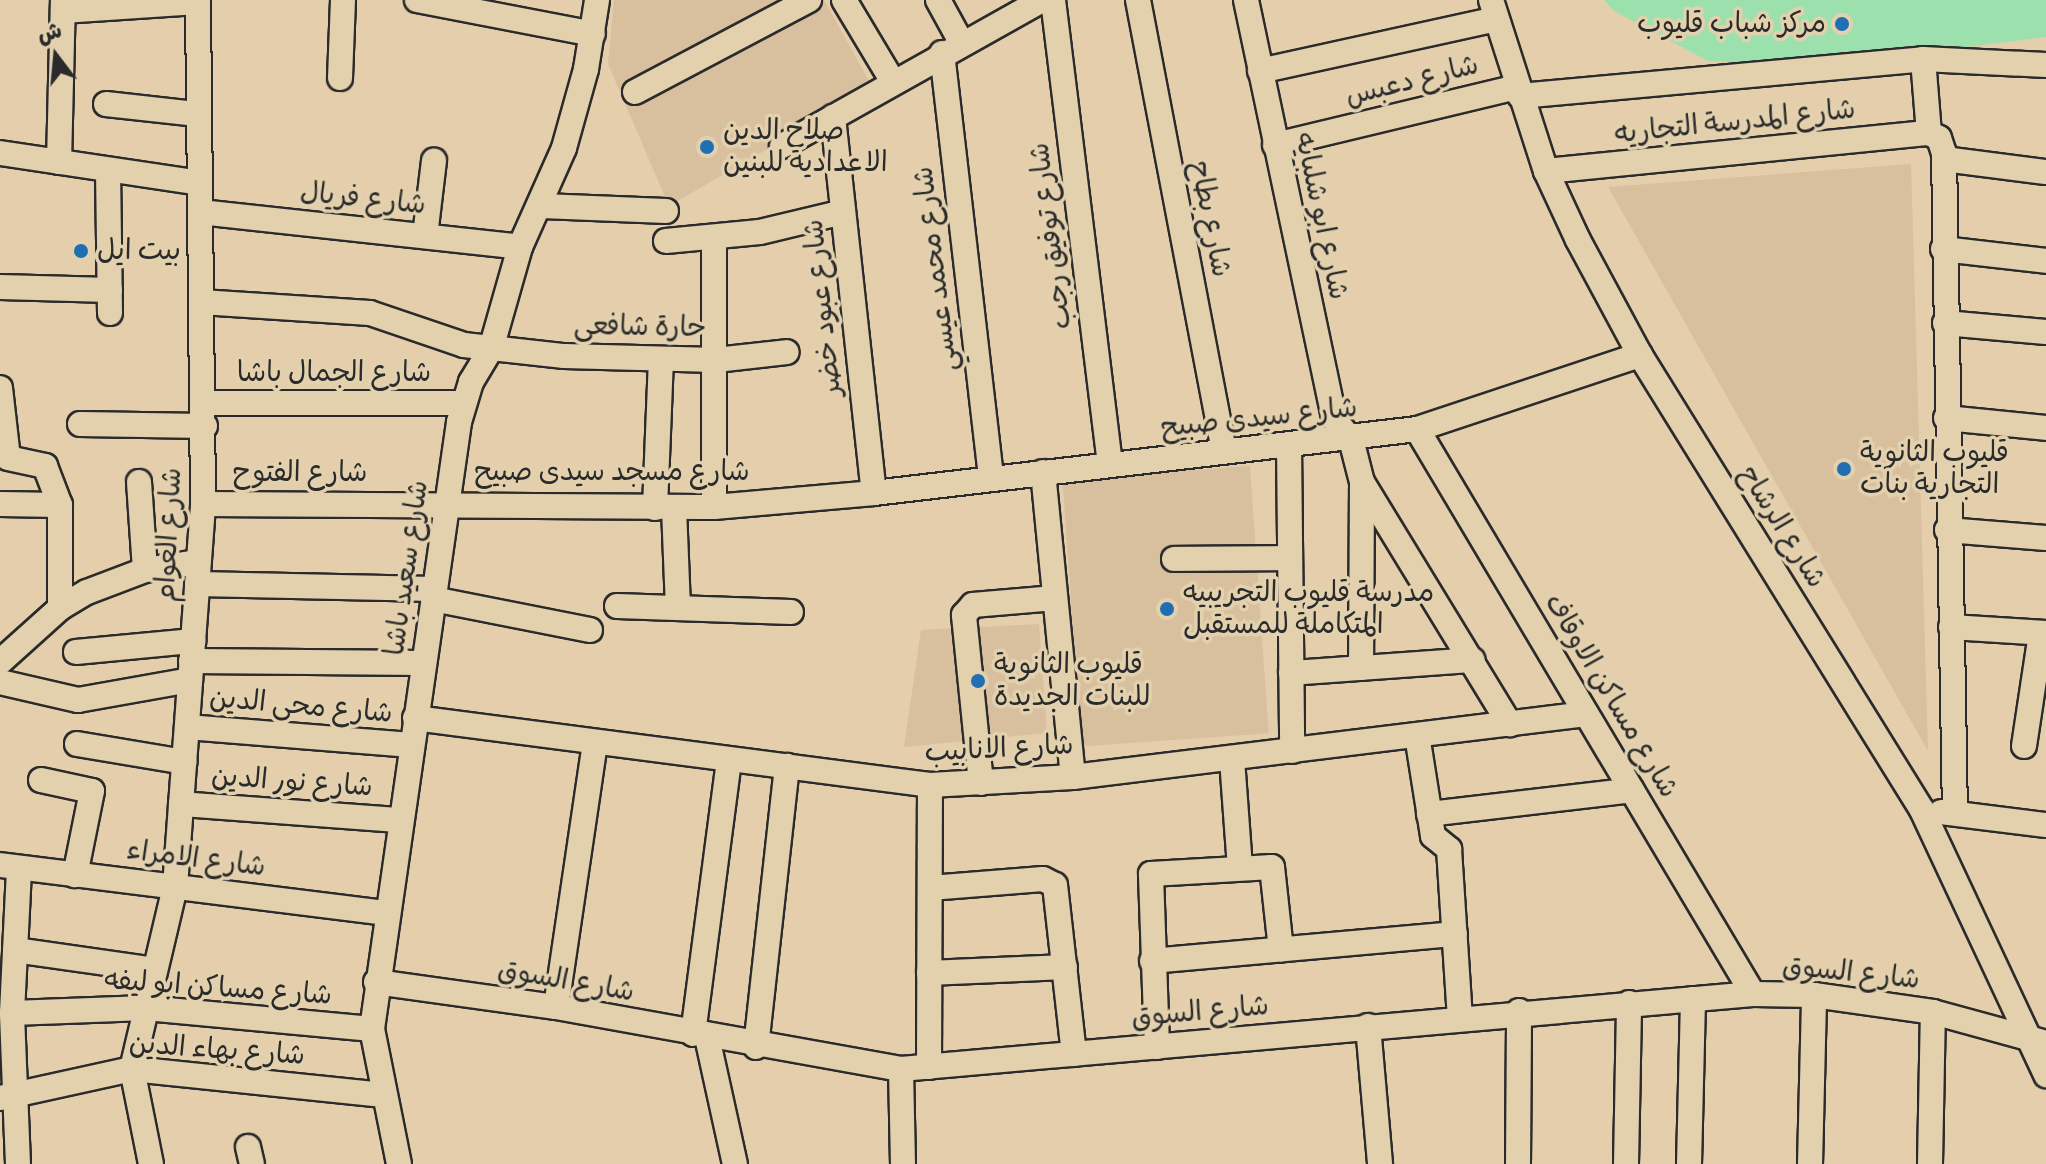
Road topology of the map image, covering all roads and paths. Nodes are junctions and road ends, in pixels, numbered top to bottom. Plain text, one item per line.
1 (343, 0) edge
2 (417, 0) edge
3 (597, 0) edge
4 (809, 0) edge
5 (844, 0) edge
6 (938, 0) edge
7 (1042, 0) edge
8 (1053, 0) edge
9 (1138, 0) edge
10 (1246, 0) edge
11 (198, 1) edge
12 (63, 5) edge
13 (1494, 10) edge
14 (593, 34) junction
15 (951, 48) junction
16 (1923, 59) junction
17 (2046, 65) edge
18 (1260, 71) junction
19 (340, 78) dead end
20 (893, 82) junction
21 (1519, 91) junction
22 (635, 92) dead end
23 (106, 104) dead end
24 (197, 114) junction
25 (833, 117) junction
26 (1929, 133) junction
27 (1275, 145) junction
28 (782, 146) dead end
29 (0, 153) edge
30 (1944, 159) junction
31 (434, 161) dead end
32 (59, 162) junction
33 (108, 170) junction
34 (1546, 171) junction
35 (2046, 172) edge
36 (200, 183) junction
37 (542, 206) junction
38 (666, 211) dead end
39 (200, 212) junction
40 (843, 212) junction
41 (425, 236) junction
42 (714, 238) junction
43 (666, 241) dead end
44 (520, 247) junction
45 (1943, 249) junction
46 (2046, 261) edge
47 (0, 287) edge
48 (201, 302) junction
49 (1945, 323) junction
50 (2046, 332) edge
51 (491, 349) junction
52 (787, 352) dead end
53 (1640, 355) junction
54 (661, 360) junction
55 (716, 360) junction
56 (0, 388) edge
57 (463, 403) junction
58 (205, 415) junction
59 (1946, 418) junction
60 (80, 424) dead end
61 (2046, 428) edge
62 (1417, 429) junction
63 (1351, 439) junction
64 (1289, 444) junction
65 (1224, 450) junction
66 (1110, 465) junction
67 (1043, 472) junction
68 (991, 477) junction
69 (139, 482) dead end
70 (1362, 482) junction
71 (874, 493) junction
72 (446, 502) junction
73 (0, 504) edge
74 (203, 504) junction
75 (60, 505) junction
76 (714, 507) junction
77 (665, 508) junction
78 (1947, 530) junction
79 (2046, 538) edge
80 (1290, 558) junction
81 (1174, 559) dead end
82 (145, 570) junction
83 (197, 573) junction
84 (434, 594) junction
85 (1055, 598) junction
86 (617, 606) dead end
87 (60, 608) junction
88 (678, 608) junction
89 (791, 612) dead end
90 (1951, 627) junction
91 (590, 630) dead end
92 (2044, 633) edge
93 (10, 640) edge
94 (76, 652) dead end
95 (1473, 660) junction
96 (191, 661) junction
97 (0, 662) edge
98 (423, 663) junction
99 (1361, 668) junction
100 (1291, 673) junction
101 (0, 682) edge
102 (1586, 714) junction
103 (415, 718) junction
104 (1510, 724) junction
105 (187, 727) junction
106 (1417, 735) junction
107 (77, 744) dead end
108 (595, 744) junction
109 (411, 745) junction
110 (2024, 746) dead end
111 (1292, 751) junction
112 (1232, 759) junction
113 (729, 760) junction
114 (184, 762) junction
115 (787, 766) junction
116 (1073, 777) junction
117 (41, 780) dead end
118 (981, 783) junction
119 (930, 785) junction
120 (1632, 790) junction
121 (181, 804) junction
122 (1922, 810) junction
123 (1955, 813) junction
124 (1429, 814) junction
125 (399, 820) junction
126 (2046, 825) edge
127 (10, 867) edge
128 (1240, 867) junction
129 (75, 875) junction
130 (175, 887) junction
131 (930, 888) junction
132 (385, 913) junction
133 (1455, 934) junction
134 (10, 941) edge
135 (1281, 950) junction
136 (1152, 961) junction
137 (1065, 967) junction
138 (155, 970) junction
139 (929, 973) junction
140 (376, 982) junction
141 (1753, 994) junction
142 (1814, 995) junction
143 (1693, 999) junction
144 (1629, 1003) junction
145 (556, 1007) junction
146 (146, 1008) junction
147 (1519, 1011) junction
148 (1933, 1012) junction
149 (12, 1013) junction
150 (1460, 1017) junction
151 (1368, 1026) junction
152 (372, 1029) junction
153 (700, 1036) junction
154 (2039, 1040) edge
155 (756, 1047) junction
156 (1157, 1047) junction
157 (1074, 1054) junction
158 (929, 1067) junction
159 (132, 1069) junction
160 (901, 1069) junction
161 (2046, 1075) edge
162 (384, 1095) junction
163 (8, 1096) edge
164 (18, 1164) edge
165 (151, 1164) edge
166 (399, 1164) edge
167 (735, 1164) edge
168 (903, 1164) edge
169 (1380, 1164) edge
170 (1518, 1164) edge
171 (1626, 1164) edge
172 (1689, 1164) edge
173 (1810, 1164) edge
174 (1930, 1164) edge

1 - 19 street
2 - 14 street
3 - 14 street, شارع سعيد باشا
4 - 22 street
5 - 20 street
6 - 15 street
7 - 15 street
8 - 66 street, شارع توفيق رجب
9 - 65 street, شارع بطاح
10 - 18 street, شارع ابو شلبايه
11 - 12 street
11 - 24 street, شارع العوام
12 - 32 street
13 - 18 street
13 - 21 street, شارع الرشاح
14 - 37 street, شارع سعيد باشا
15 - 20 street
15 - 68 street, شارع محمد عيسي
16 - 17 street, شارع دعبس
16 - 21 street, شارع دعبس
16 - 26 street
18 - 27 street, شارع ابو شلبايه
20 - 25 street
21 - 27 street, شارع دعبس
21 - 34 street, شارع الرشاح
23 - 24 street
24 - 36 street, شارع العوام
25 - 28 street
25 - 40 street, شارع عبود خضر
26 - 30 street
26 - 34 street, شارع المدرسة التجاريه
27 - 63 street, شارع ابو شلبايه
29 - 32 street
30 - 35 street
30 - 45 street
31 - 41 street
32 - 33 street
33 - 36 street
33 - 47 street
34 - 53 street, شارع الرشاح
36 - 39 street, شارع العوام
37 - 38 street
37 - 44 street, شارع سعيد باشا
39 - 41 street, شارع فريال
39 - 48 street, شارع العوام
40 - 42 street
40 - 71 street, شارع عبود خضر
41 - 44 street, شارع فريال
42 - 43 street
42 - 55 street
44 - 51 street, شارع سعيد باشا
45 - 46 street
45 - 49 street
48 - 51 street, حارة شافعى
48 - 58 street, شارع العوام
49 - 50 street
49 - 59 street
51 - 54 street, حارة شافعى
51 - 57 street, شارع سعيد باشا
52 - 55 street, حارة شافعى
53 - 62 street, شارع سيدى صبيح
53 - 122 street, شارع الرشاح
54 - 55 street, حارة شافعى
54 - 77 street
55 - 76 street
56 - 75 street
57 - 58 street, شارع الجمال باشا
57 - 72 street, شارع سعيد باشا
58 - 60 street, شارع الجمال باشا
58 - 74 street, شارع العوام
59 - 61 street
59 - 78 street
62 - 63 street, شارع سيدى صبيح
62 - 102 street, شارع مساكن الاوقاف
63 - 64 street, شارع سيدى صبيح
63 - 70 street, شارع ابو شلبايه
64 - 65 street, شارع سيدى صبيح
64 - 80 street
65 - 66 street, شارع سيدى صبيح
66 - 67 street, شارع سيدى صبيح
67 - 68 street, شارع سيدى صبيح
67 - 85 street
68 - 71 street, شارع سيدى صبيح
69 - 82 street
70 - 95 street
70 - 99 street
71 - 76 street, شارع مسجد سيدى صبيح
72 - 74 street, شارع الفتوح
72 - 77 street, شارع مسجد سيدى صبيح
72 - 84 street, شارع سعيد باشا
73 - 75 street
74 - 83 street, شارع العوام
75 - 87 street
76 - 77 street, شارع مسجد سيدى صبيح
77 - 88 street
78 - 79 street
78 - 90 street
80 - 81 street
80 - 100 street
82 - 83 street
82 - 87 street
83 - 84 street
83 - 96 street, شارع العوام
84 - 91 street
84 - 98 street, شارع سعيد باشا
85 - 116 street
85 - 118 street
86 - 88 street
87 - 93 street
88 - 89 street
90 - 92 street
90 - 123 street
92 - 110 street
93 - 97 street
94 - 96 street
95 - 99 street
95 - 104 street
96 - 98 street
96 - 101 street
96 - 105 street, شارع العوام
98 - 103 street, شارع سعيد باشا
99 - 100 street
100 - 111 street
102 - 104 street, شارع الانابيب
102 - 120 street, شارع مساكن الاوقاف
103 - 108 street, شارع الانابيب
103 - 109 street, شارع سعيد باشا
104 - 106 street, شارع الانابيب
105 - 109 street, شارع محى الدين
105 - 114 street, شارع العوام
106 - 111 street, شارع الانابيب
106 - 124 street
107 - 114 street
108 - 113 street, شارع الانابيب
108 - 145 street
109 - 125 street, شارع سعيد باشا
111 - 112 street, شارع الانابيب
112 - 116 street, شارع الانابيب
112 - 128 street
113 - 115 street, شارع الانابيب
113 - 153 street
114 - 121 street, شارع العوام
115 - 119 street, شارع الانابيب
115 - 155 street
116 - 118 street, شارع الانابيب
117 - 129 street
118 - 119 street, شارع الانابيب
119 - 131 street
120 - 124 street
120 - 141 street, شارع مساكن الاوقاف
121 - 125 street, شارع نور الدين
121 - 130 street, شارع العوام
122 - 123 street
122 - 154 street, شارع الرشاح
123 - 126 street
124 - 133 street
125 - 132 street, شارع سعيد باشا
127 - 129 street, شارع الامراء
127 - 134 street
128 - 135 street
128 - 136 street
129 - 130 street, شارع الامراء
130 - 132 street, شارع الامراء
130 - 138 street, شارع العوام
131 - 137 street
131 - 139 street
132 - 140 street, شارع سعيد باشا
133 - 135 street
133 - 150 street
134 - 138 street
134 - 149 street
135 - 136 street
136 - 156 street
137 - 139 street
137 - 157 street
138 - 146 street, شارع العوام
139 - 158 street
140 - 145 street, شارع السوق
140 - 152 street, شارع سعيد باشا
141 - 142 street, شارع السوق
141 - 143 street, شارع السوق
142 - 148 street, شارع السوق
142 - 173 street
143 - 144 street, شارع السوق
143 - 172 street
144 - 147 street, شارع السوق
144 - 171 street
145 - 153 street, شارع السوق
146 - 149 street, شارع مساكن ابو ليفه
146 - 152 street, شارع مساكن ابو ليفه
146 - 159 street, شارع العوام
147 - 150 street, شارع السوق
147 - 170 street
148 - 154 street, شارع السوق
148 - 174 street
149 - 163 street
150 - 151 street, شارع السوق
151 - 156 street, شارع السوق
151 - 169 street
152 - 162 street, شارع سعيد باشا
153 - 155 street, شارع السوق
153 - 167 street
154 - 161 street, شارع الرشاح
155 - 160 street, شارع السوق
156 - 157 street, شارع السوق
157 - 158 street, شارع السوق
158 - 160 street, شارع السوق
159 - 162 street, شارع بهاء الدين
159 - 163 street, شارع بهاء الدين
159 - 165 street
160 - 168 street
162 - 166 street, شارع سعيد باشا
163 - 164 street

